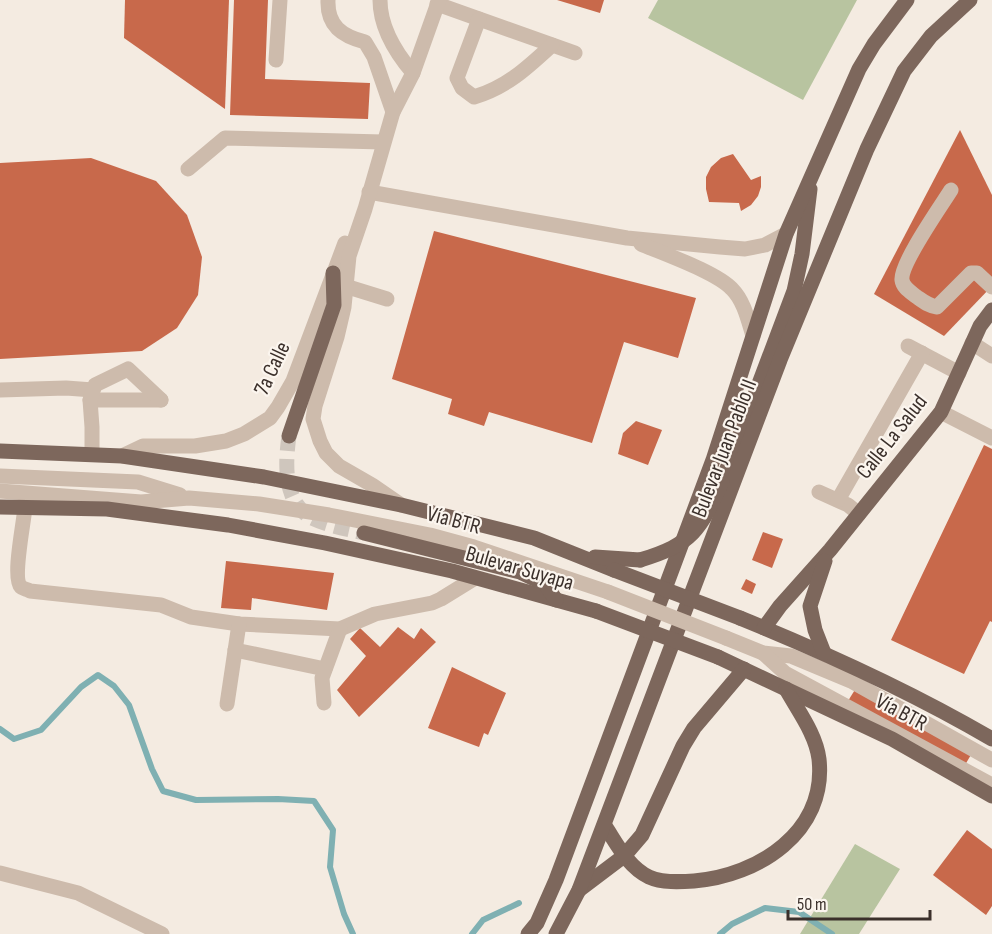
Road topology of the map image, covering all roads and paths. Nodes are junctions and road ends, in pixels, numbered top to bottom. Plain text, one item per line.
1 (280, 0) edge
2 (328, 0) edge
3 (380, 0) edge
4 (907, 0) edge
5 (970, 0) edge
6 (438, 2) edge
7 (478, 19) junction
8 (552, 45) junction
9 (575, 53) dead end
10 (276, 60) dead end
11 (413, 73) junction
12 (393, 112) junction
13 (383, 142) junction
14 (188, 169) dead end
15 (812, 175) junction
16 (951, 190) dead end
17 (369, 192) junction
18 (786, 234) junction
19 (627, 238) junction
20 (333, 273) junction
21 (345, 286) junction
22 (992, 287) edge
23 (387, 299) dead end
24 (992, 310) edge
25 (753, 336) junction
26 (972, 343) junction
27 (992, 356) edge
28 (959, 373) junction
29 (0, 390) edge
30 (91, 395) junction
31 (941, 412) junction
32 (289, 436) tunnel mouth
33 (992, 438) edge
34 (0, 451) edge
35 (92, 453) junction
36 (122, 456) junction
37 (0, 476) edge
38 (0, 491) edge
39 (819, 492) dead end
40 (189, 498) junction
41 (838, 500) junction
42 (401, 505) junction
43 (0, 507) edge
44 (25, 507) junction
45 (859, 514) junction
46 (364, 533) tunnel mouth
47 (830, 550) junction
48 (577, 555) junction
49 (475, 578) junction
50 (556, 600) junction
51 (239, 624) junction
52 (764, 628) junction
53 (340, 629) junction
54 (235, 650) junction
55 (764, 653) junction
56 (824, 653) junction
57 (325, 669) junction
58 (744, 669) junction
59 (786, 689) junction
60 (324, 703) dead end
61 (227, 704) dead end
62 (992, 739) edge
63 (992, 760) edge
64 (992, 785) edge
65 (992, 796) edge
66 (604, 826) junction
67 (624, 856) junction
68 (0, 873) edge
69 (579, 890) junction
70 (530, 930) edge
71 (558, 933) edge
72 (162, 934) edge

1 - 10 street
2 - 12 street
3 - 11 street
4 - 15 main road, Bulevar Juan Pablo II
5 - 66 main road, Bulevar Juan Pablo II
6 - 7 street
6 - 11 street, 7a Calle
7 - 8 street
7 - 8 street
8 - 9 street
11 - 12 street, 7a Calle
12 - 13 street, 7a Calle
13 - 14 street
13 - 17 street, 7a Calle
15 - 18 main road, Bulevar Juan Pablo II
15 - 48 main road, bridge
16 - 22 street
17 - 19 street
17 - 20 street, 7a Calle
17 - 21 street, 7a Calle
18 - 19 street
18 - 25 main road, Bulevar Juan Pablo II
19 - 25 street
20 - 32 main road
20 - 36 street, 7a Calle
21 - 23 street
21 - 42 street, 7a Calle
24 - 26 main road, Calle La Salud
25 - 70 main road, Bulevar Juan Pablo II
26 - 27 street
26 - 28 main road, Calle La Salud
28 - 31 main road, Calle La Salud
28 - 41 street
29 - 30 street
30 - 30 street
30 - 35 street
31 - 33 street
31 - 45 main road, Calle La Salud
34 - 35 main road, Bulevar Suyapa
35 - 36 main road, Bulevar Suyapa
36 - 42 main road, Bulevar Suyapa
37 - 40 street, Vía BTR
38 - 40 street, Vía BTR
39 - 41 street
40 - 55 street, Vía BTR, bridge
41 - 45 street
42 - 48 main road, Bulevar Suyapa
43 - 44 main road, Bulevar Suyapa
44 - 49 main road, Bulevar Suyapa
44 - 51 street
45 - 47 main road, Calle La Salud
46 - 50 main road
47 - 52 main road, Calle La Salud
47 - 56 main road, Calle La Salud
48 - 52 main road, Bulevar Suyapa, bridge
49 - 50 main road, Bulevar Suyapa
49 - 53 street
50 - 58 main road, Bulevar Suyapa, bridge
51 - 53 street
51 - 54 street
52 - 56 main road, Bulevar Suyapa
53 - 57 street
54 - 57 street
54 - 61 street
55 - 63 street, Vía BTR
55 - 64 street, Vía BTR
56 - 62 main road, Bulevar Suyapa
57 - 60 street
58 - 59 main road, Bulevar Suyapa
58 - 67 main road
59 - 65 main road, Bulevar Suyapa
59 - 67 main road
66 - 67 main road
66 - 69 main road, Bulevar Juan Pablo II
67 - 69 main road
68 - 72 street
69 - 71 main road, Bulevar Juan Pablo II

